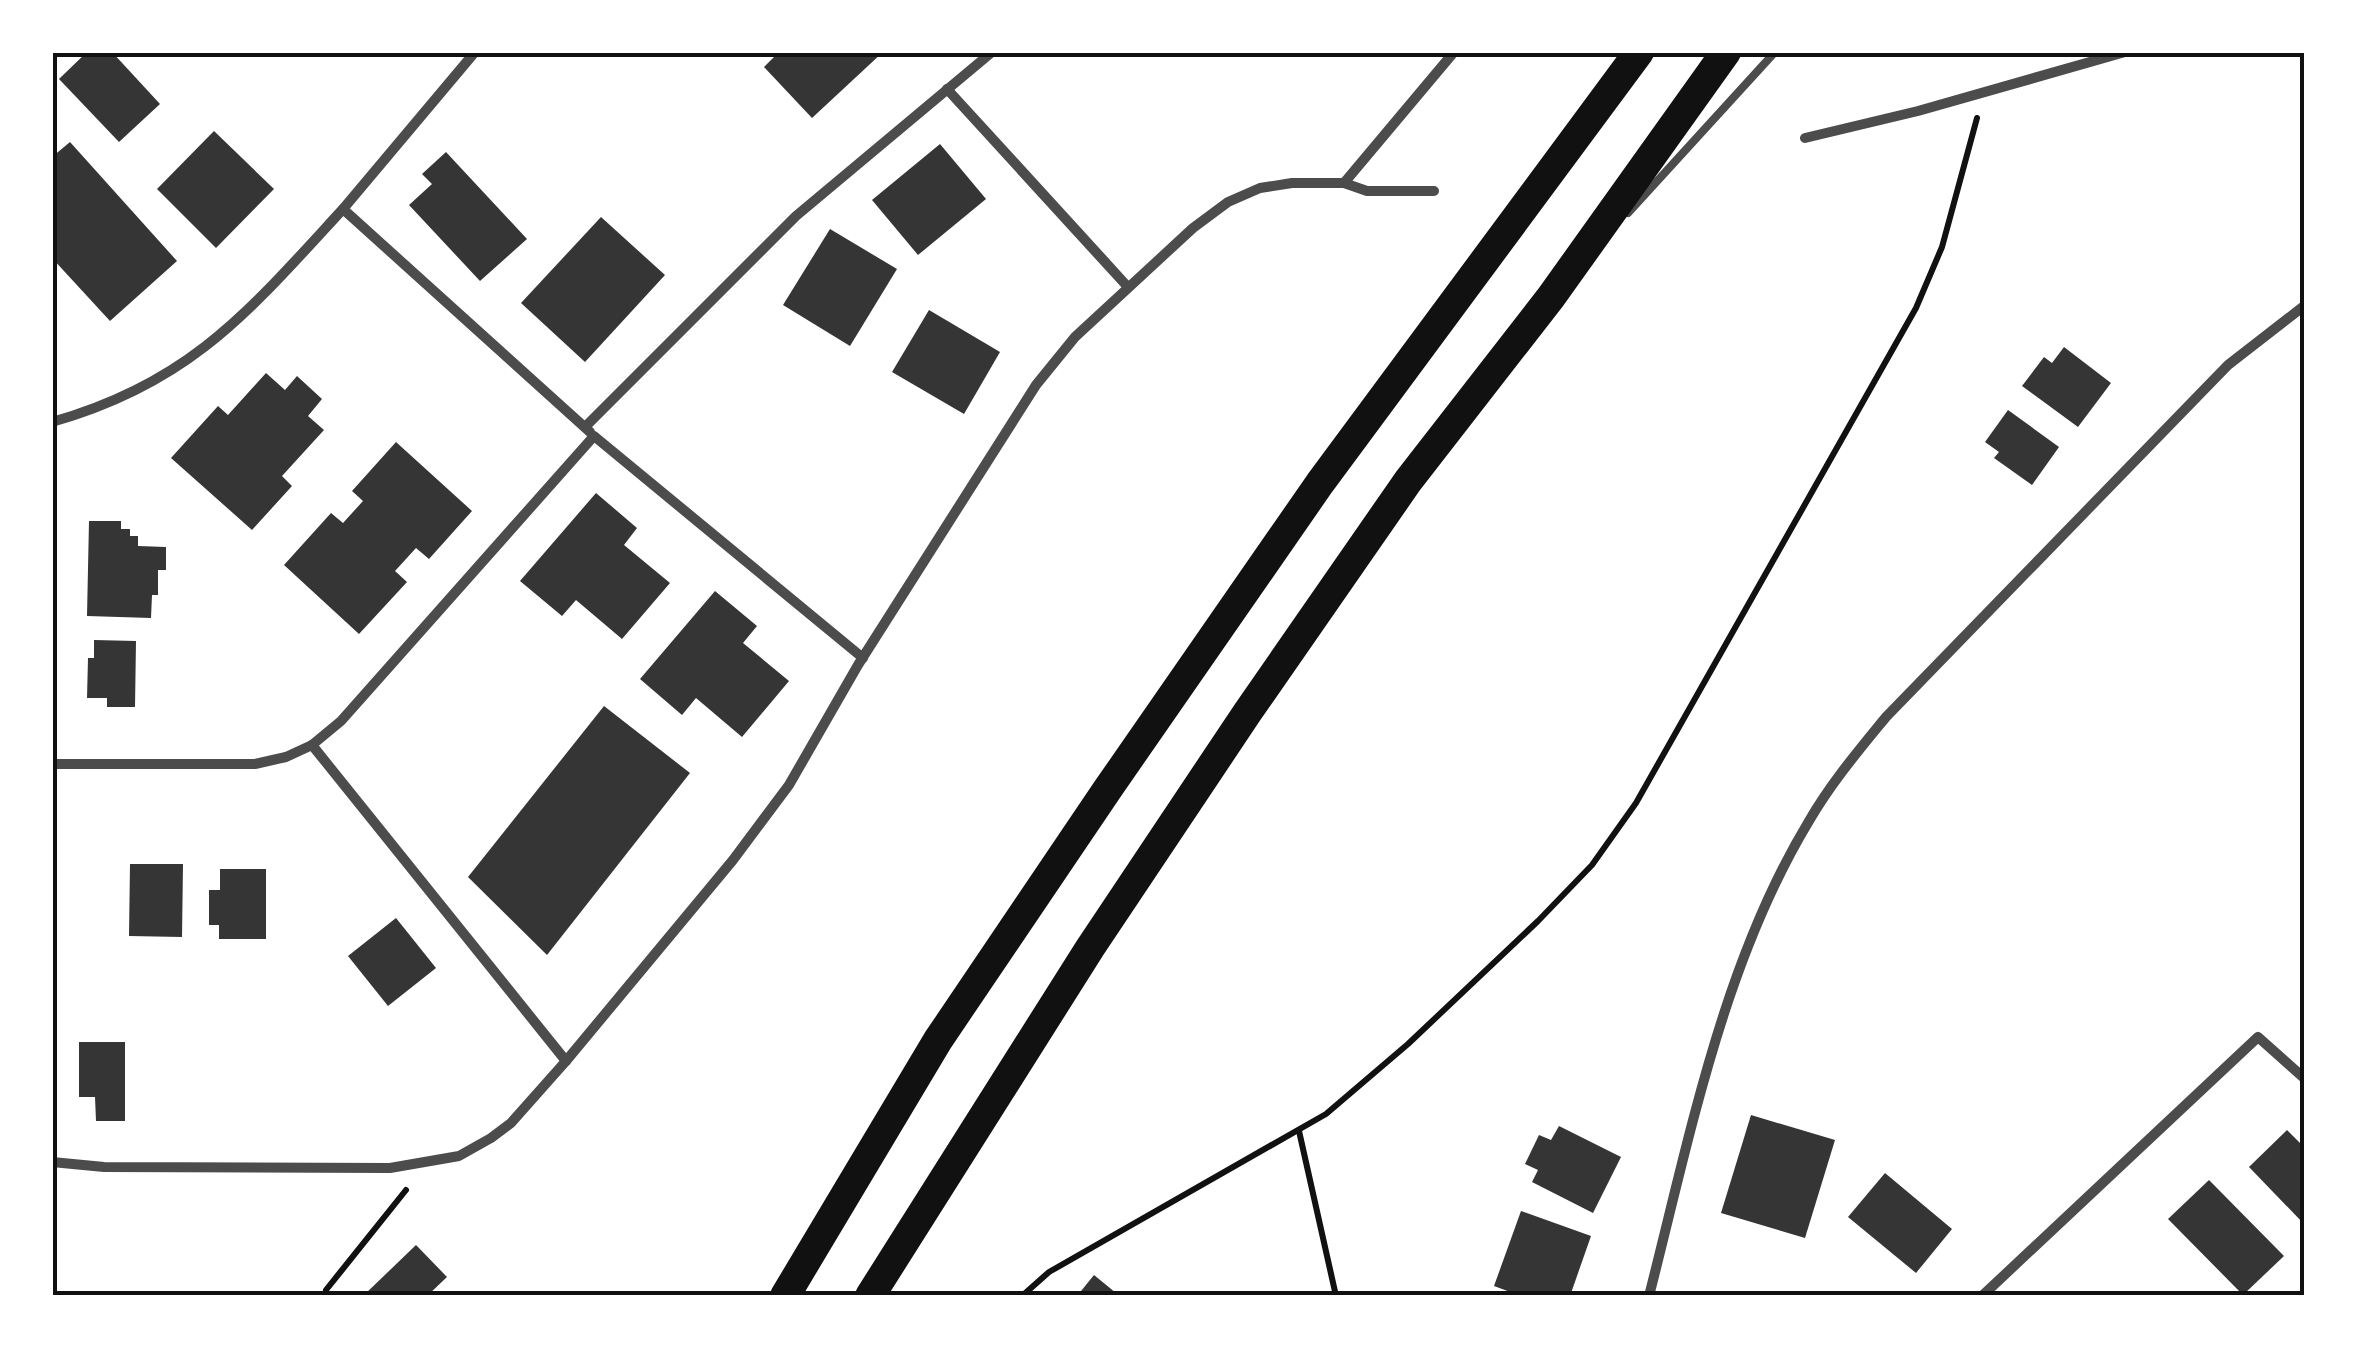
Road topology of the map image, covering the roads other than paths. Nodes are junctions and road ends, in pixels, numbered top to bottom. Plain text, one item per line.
1 (475, 52) edge
2 (992, 52) edge
3 (1454, 52) edge
4 (1639, 52) edge
5 (1726, 52) edge
6 (1775, 52) edge
7 (2125, 52) edge
8 (2090, 57) edge
9 (947, 90) junction
10 (1805, 138) dead end
11 (1344, 183) junction
12 (1434, 191) dead end
13 (343, 208) junction
14 (1127, 286) junction
15 (1551, 297) junction
16 (2304, 306) edge
17 (52, 422) edge
18 (590, 431) junction
19 (863, 658) junction
20 (312, 745) junction
21 (52, 764) edge
22 (566, 1061) junction
23 (2304, 1078) edge
24 (52, 1162) edge
25 (785, 1296) edge
26 (870, 1296) edge
27 (1649, 1296) edge
28 (1982, 1296) edge

1 - 13 street
2 - 9 street
3 - 11 street
4 - 25 highway
5 - 15 highway
6 - 15 lane
7 - 8 street
8 - 10 street
9 - 14 street
9 - 18 street
11 - 12 street
11 - 14 street
13 - 17 street
13 - 18 street
14 - 19 street
15 - 26 highway
16 - 27 street
18 - 19 street
18 - 20 street
19 - 22 street
20 - 21 street
20 - 22 street
22 - 24 street
23 - 28 street

